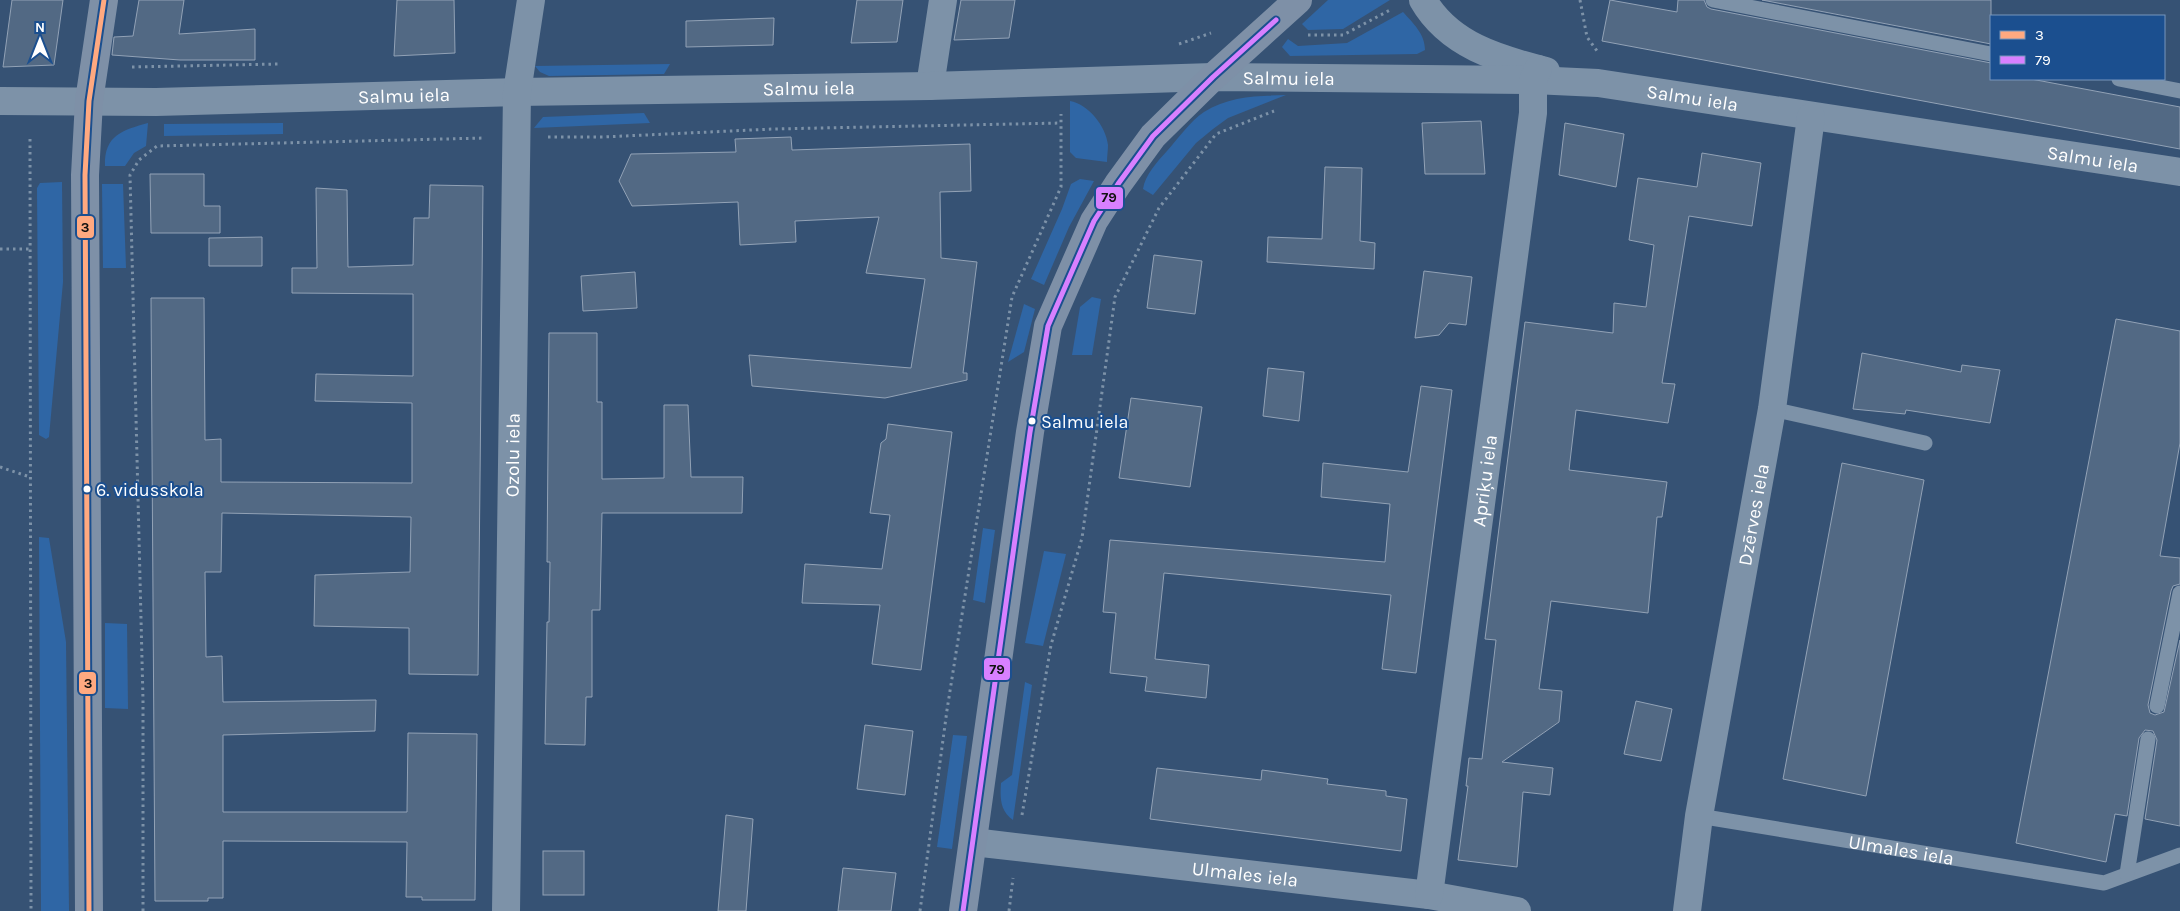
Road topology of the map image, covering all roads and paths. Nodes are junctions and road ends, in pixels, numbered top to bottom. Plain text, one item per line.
1 (104, 0) edge
2 (531, 0) edge
3 (942, 0) edge
4 (1298, 0) edge
5 (1424, 0) edge
6 (1580, 0) edge
7 (1713, 0) edge
8 (1395, 7) dead end
9 (1218, 28) dead end
10 (1302, 35) dead end
11 (1170, 45) dead end
12 (1990, 54) edge
13 (1600, 55) dead end
14 (1535, 74) junction
15 (1213, 77) junction
16 (2124, 80) edge
17 (930, 86) junction
18 (2180, 91) edge
19 (517, 92) junction
20 (89, 101) junction
21 (0, 102) edge
22 (1279, 109) dead end
23 (1811, 117) junction
24 (1061, 123) dead end
25 (517, 137) junction
26 (30, 139) dead end
27 (2180, 172) edge
28 (0, 249) edge
29 (30, 249) junction
30 (1772, 409) junction
31 (1925, 443) dead end
32 (0, 467) edge
33 (30, 477) junction
34 (2180, 592) edge
35 (2157, 706) dead end
36 (2148, 740) dead end
37 (1023, 811) dead end
38 (1699, 816) junction
39 (973, 842) junction
40 (2180, 855) edge
41 (2127, 874) junction
42 (1013, 877) dead end
43 (1429, 895) junction
44 (32, 911) edge
45 (89, 911) edge
46 (143, 911) edge
47 (506, 911) edge
48 (963, 911) edge
49 (1009, 911) edge
50 (1517, 911) edge
51 (1687, 911) edge

1 - 20 highway
2 - 19 street, Ozolu iela
3 - 17 street
4 - 15 highway
5 - 14 street
6 - 13 path
7 - 12 lane
8 - 10 path
9 - 11 path
14 - 15 street, Salmu iela
14 - 23 street, Salmu iela
14 - 43 street, Apriķu iela
15 - 17 street, Salmu iela
15 - 39 highway
16 - 18 lane
17 - 19 street, Salmu iela
19 - 20 street, Salmu iela
19 - 25 street, Ozolu iela
20 - 21 street, Salmu iela
20 - 45 highway
22 - 37 path
23 - 27 street, Salmu iela
23 - 30 street, Dzērves iela
24 - 25 path
25 - 46 path
25 - 47 street, Ozolu iela
26 - 29 path
28 - 29 path
29 - 33 path
30 - 31 lane
30 - 38 street, Dzērves iela
32 - 33 path
33 - 44 path
34 - 35 lane
36 - 41 lane
38 - 41 lane, Ulmales iela
38 - 51 street, Dzērves iela
39 - 43 street, Ulmales iela
39 - 48 highway
40 - 41 lane
42 - 49 path
43 - 50 street, Ulmales iela

